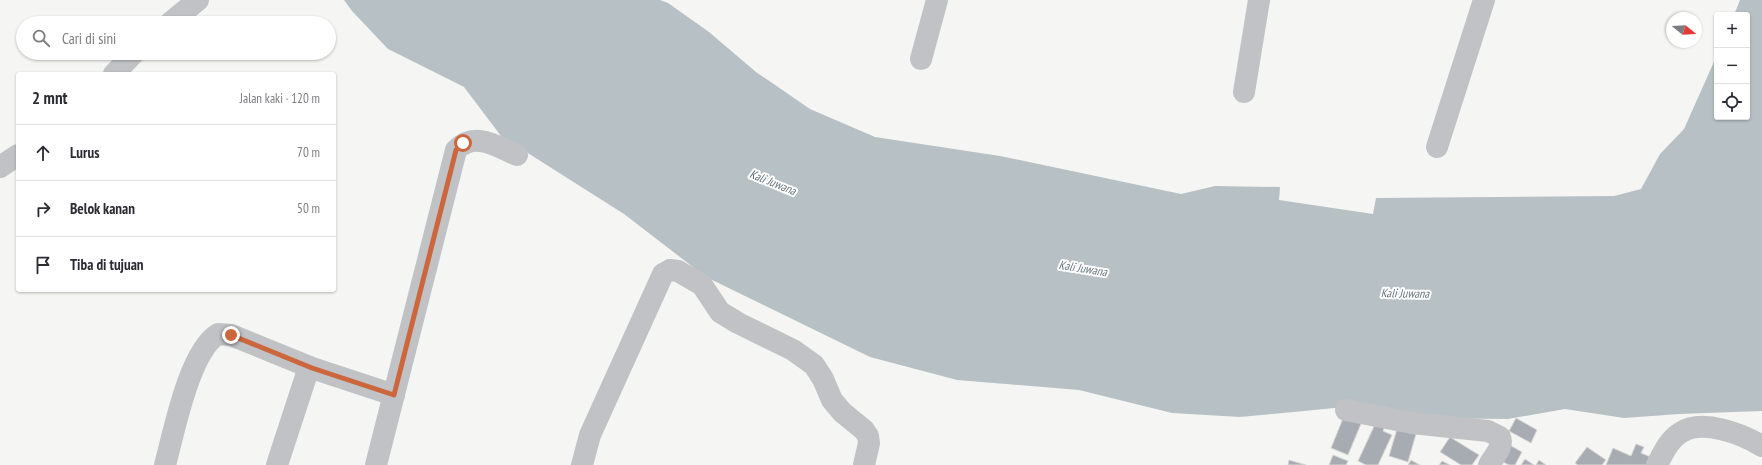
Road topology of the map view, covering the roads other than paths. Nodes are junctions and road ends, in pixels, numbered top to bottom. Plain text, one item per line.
1 (198, 0) edge
2 (937, 0) edge
3 (1259, 0) edge
4 (1484, 0) edge
5 (179, 16) edge
6 (921, 59) dead end
7 (127, 60) edge
8 (116, 72) edge
9 (1244, 92) dead end
10 (1438, 146) dead end
11 (517, 155) dead end
12 (16, 156) edge
13 (0, 167) edge
14 (311, 367) junction
15 (394, 395) junction
16 (1346, 410) dead end
17 (1762, 446) edge
18 (165, 465) edge
19 (277, 465) edge
20 (376, 465) edge
21 (582, 465) edge
22 (864, 465) edge
23 (1489, 465) edge
24 (1657, 465) edge

1 - 5 street
2 - 6 street
3 - 9 street
4 - 10 street
7 - 8 street
11 - 15 street
12 - 13 street
14 - 15 street
14 - 18 street
14 - 19 street
15 - 20 street
16 - 23 street
17 - 24 street
21 - 22 street

